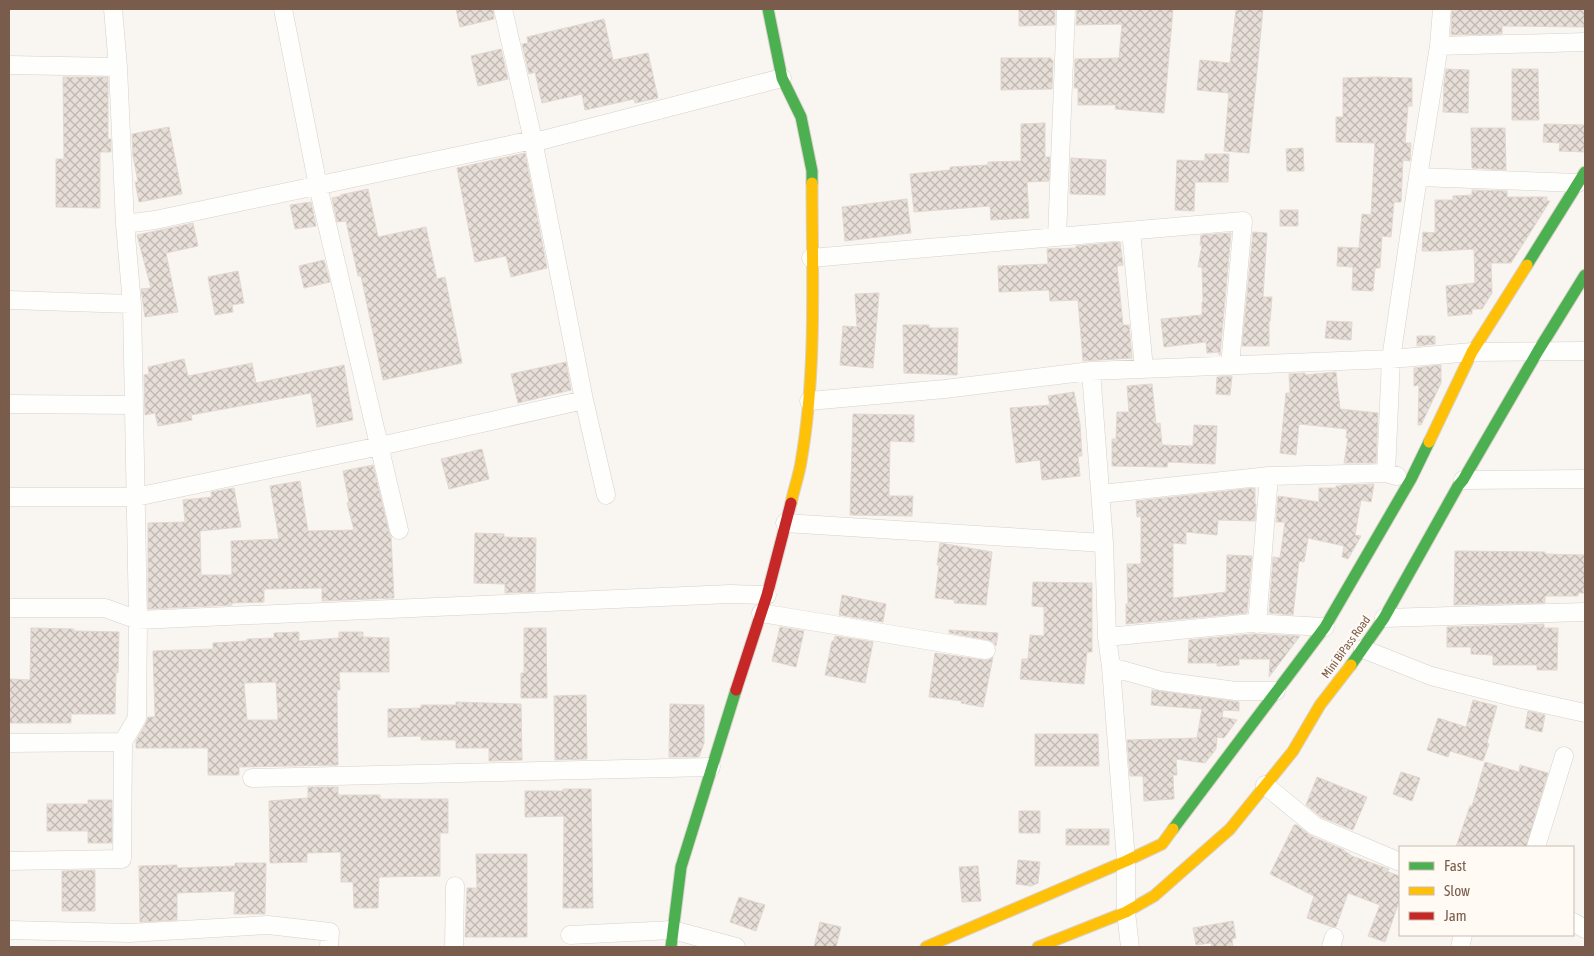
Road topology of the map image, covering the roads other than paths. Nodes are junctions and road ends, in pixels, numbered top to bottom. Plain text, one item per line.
1 (113, 9) edge
2 (283, 9) edge
3 (504, 9) edge
4 (768, 9) edge
5 (1066, 9) edge
6 (1442, 9) edge
7 (1585, 42) edge
8 (1440, 46) junction
9 (9, 65) edge
10 (118, 67) junction
11 (782, 78) junction
12 (533, 140) junction
13 (1418, 177) junction
14 (1582, 178) edge
15 (318, 186) junction
16 (125, 224) junction
17 (1131, 231) junction
18 (1056, 237) junction
19 (811, 258) junction
20 (1585, 274) edge
21 (9, 300) edge
22 (132, 304) junction
23 (1538, 351) junction
24 (1585, 351) edge
25 (1472, 352) junction
26 (1391, 359) junction
27 (1230, 366) junction
28 (1144, 369) junction
29 (1092, 371) junction
30 (584, 400) junction
31 (809, 401) junction
32 (9, 404) edge
33 (134, 406) junction
34 (380, 446) junction
35 (1386, 473) junction
36 (1269, 476) junction
37 (1411, 479) junction
38 (1585, 479) edge
39 (1463, 480) junction
40 (1101, 494) junction
41 (606, 495) dead end
42 (9, 497) edge
43 (136, 497) junction
44 (785, 523) junction
45 (399, 530) dead end
46 (1104, 543) junction
47 (767, 595) junction
48 (9, 608) edge
49 (1585, 612) edge
50 (761, 613) junction
51 (1384, 618) junction
52 (138, 620) junction
53 (1257, 624) junction
54 (1325, 627) junction
55 (1107, 637) junction
56 (1363, 649) junction
57 (986, 650) dead end
58 (1111, 666) junction
59 (1276, 691) junction
60 (1585, 713) edge
61 (123, 742) junction
62 (9, 743) edge
63 (1564, 756) dead end
64 (711, 767) junction
65 (252, 778) dead end
66 (1265, 785) junction
67 (1536, 846) edge
68 (9, 861) edge
69 (1126, 861) junction
70 (1399, 862) edge
71 (455, 886) dead end
72 (1126, 912) junction
73 (1574, 923) edge
74 (1585, 929) edge
75 (9, 930) edge
76 (570, 935) dead end
77 (672, 939) edge
78 (329, 947) edge
79 (454, 947) edge
80 (736, 947) edge
81 (926, 947) edge
82 (1038, 947) edge
83 (1130, 947) edge

1 - 10 street
2 - 15 street
3 - 12 street
4 - 11 street
5 - 18 street
6 - 8 street
7 - 8 street
8 - 13 street
9 - 10 street
10 - 16 street
11 - 12 street
11 - 19 street
12 - 15 street
12 - 30 street
13 - 14 street
13 - 26 street
14 - 25 street
15 - 16 street
15 - 34 street
16 - 22 street
17 - 18 street
17 - 27 street
17 - 28 street
18 - 19 street
19 - 31 street
20 - 23 street, Mini BiPass Road
21 - 22 street
22 - 33 street
23 - 24 street
23 - 25 street
23 - 39 street, Mini BiPass Road
25 - 26 street
25 - 37 street
26 - 27 street
26 - 35 street
27 - 28 street
28 - 29 street
29 - 31 street
29 - 40 street
30 - 34 street
30 - 41 street
31 - 44 street
32 - 33 street
33 - 43 street
34 - 43 street
34 - 45 street
35 - 36 street
35 - 37 street
36 - 40 street
36 - 53 street
37 - 54 street
38 - 39 street
39 - 51 street, Mini BiPass Road
40 - 46 street
42 - 43 street
43 - 52 street
44 - 46 street
44 - 47 street
46 - 55 street
47 - 50 street
47 - 52 street
48 - 52 street
49 - 51 street
50 - 57 street
50 - 64 street
51 - 56 street, Mini BiPass Road
52 - 61 street
53 - 54 street
53 - 55 street
54 - 59 street
55 - 58 street
56 - 60 street
56 - 66 street, Mini BiPass Road
58 - 59 street
58 - 69 street
59 - 69 street
61 - 62 street
61 - 68 street
63 - 67 street
64 - 65 street
64 - 77 street
66 - 70 street
66 - 72 street, Mini BiPass Road
69 - 72 street
69 - 81 street
71 - 79 street
72 - 82 street, Mini BiPass Road
72 - 83 street
73 - 74 street
75 - 78 street
76 - 77 street
77 - 80 street

